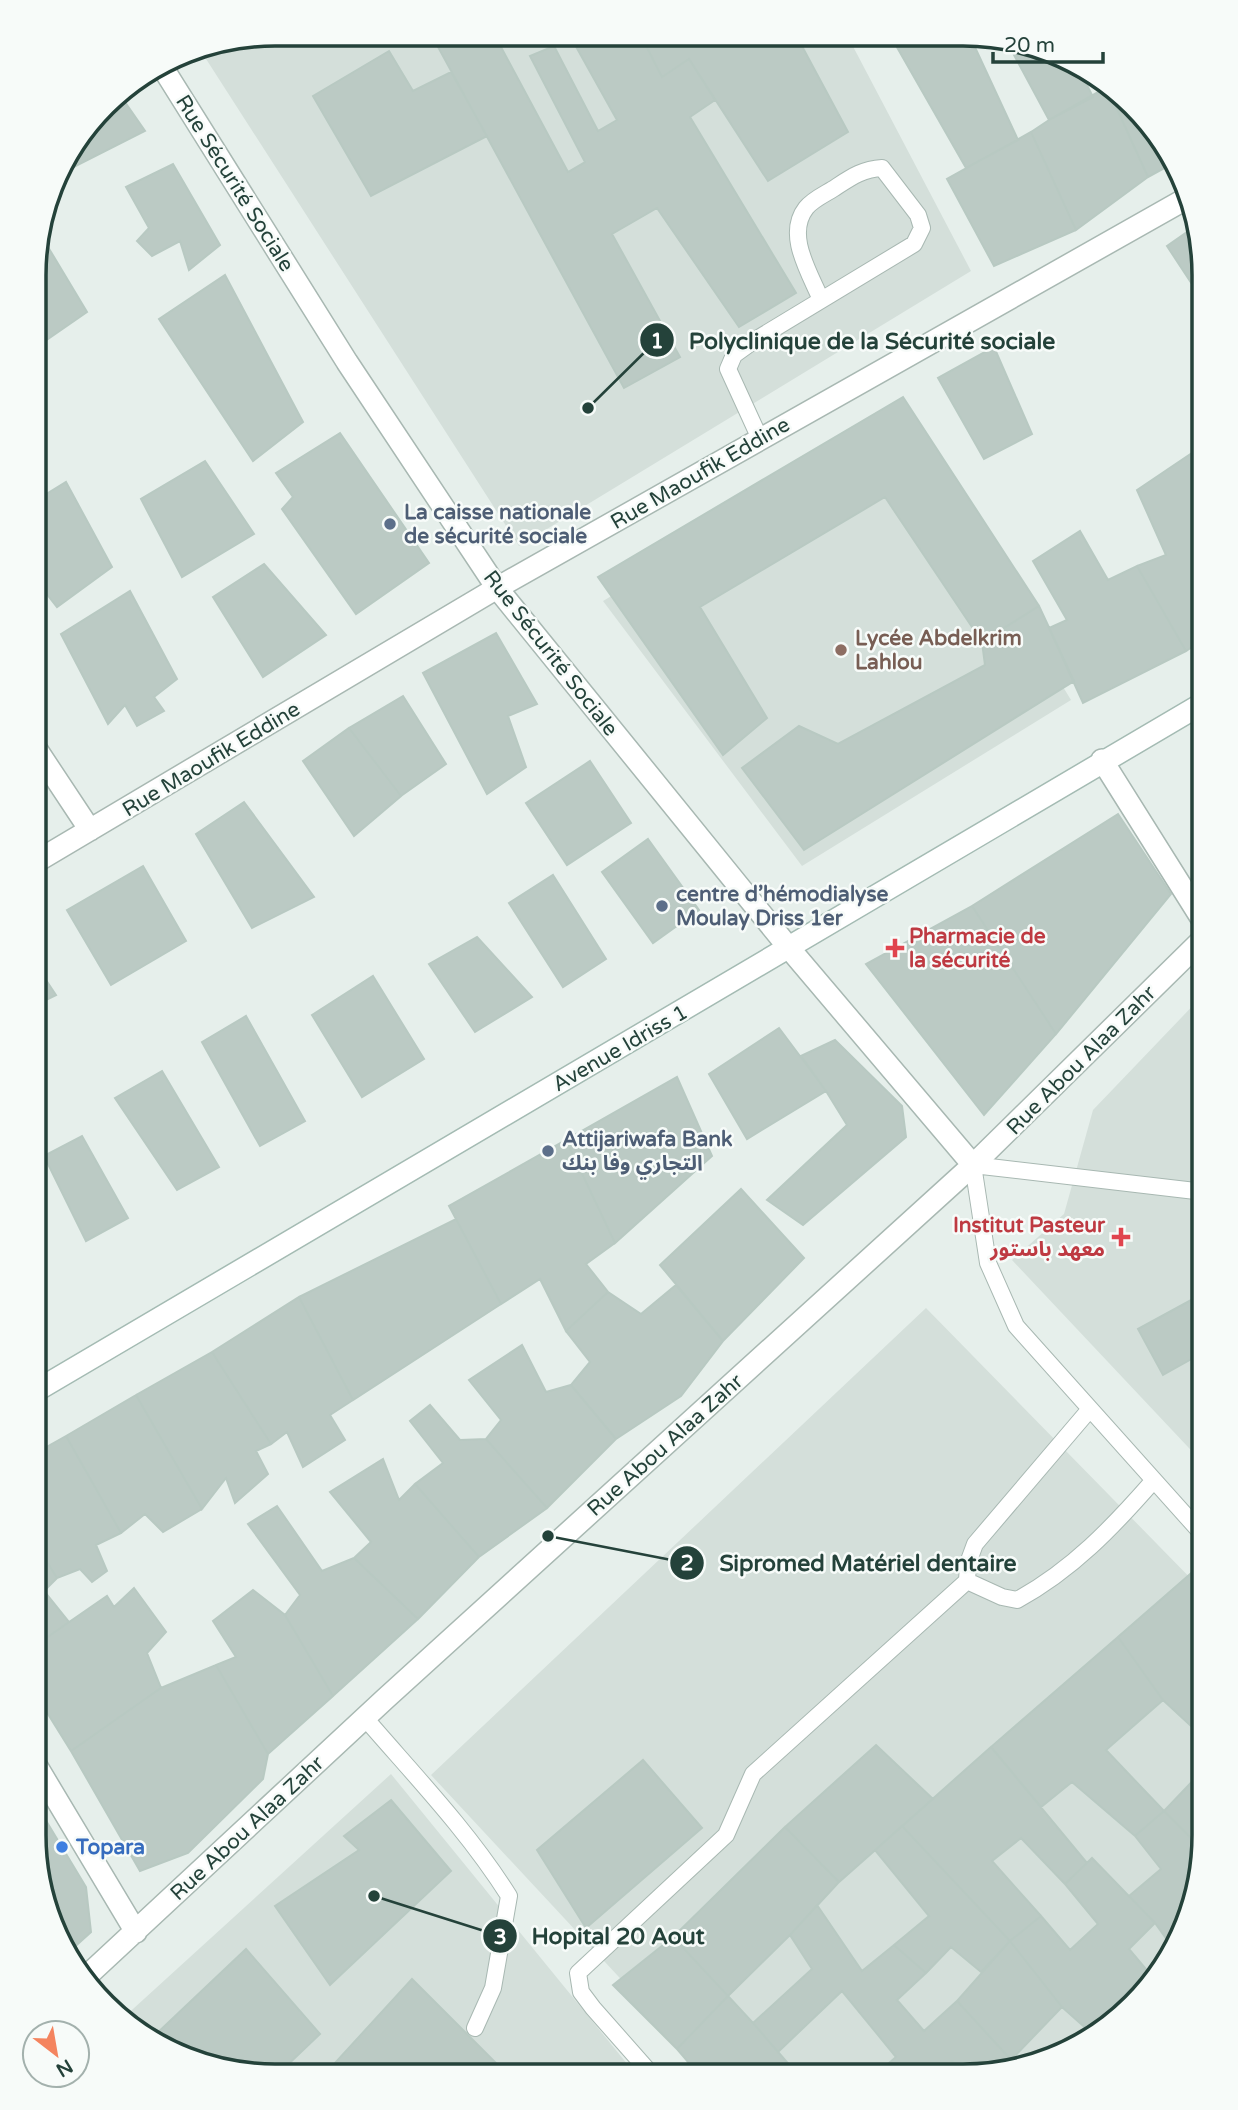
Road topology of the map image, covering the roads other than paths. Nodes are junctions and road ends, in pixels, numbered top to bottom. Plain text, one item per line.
1 (166, 73) edge
2 (1180, 202) edge
3 (821, 300) junction
4 (760, 439) junction
5 (497, 588) junction
6 (1192, 709) edge
7 (1102, 760) junction
8 (46, 764) edge
9 (90, 830) junction
10 (46, 856) edge
11 (1192, 903) edge
12 (789, 948) junction
13 (1192, 950) edge
14 (974, 1166) junction
15 (1192, 1190) edge
16 (46, 1385) edge
17 (1090, 1409) junction
18 (1154, 1480) junction
19 (1192, 1523) edge
20 (967, 1581) junction
21 (365, 1718) junction
22 (46, 1782) edge
23 (136, 1932) junction
24 (91, 1972) edge
25 (475, 2028) dead end
26 (642, 2064) edge

1 - 5 street, Rue Sécurité Sociale
2 - 4 street, Rue Maoufik Eddine
3 - 3 lane
3 - 4 lane
4 - 5 street, Rue Maoufik Eddine
5 - 9 street, Rue Maoufik Eddine
5 - 12 street, Rue Sécurité Sociale
6 - 7 street, Avenue Idriss 1
7 - 11 street
7 - 12 street, Avenue Idriss 1
8 - 9 street
9 - 10 street, Rue Maoufik Eddine
12 - 14 street, Rue Sécurité Sociale
12 - 16 street, Avenue Idriss 1
13 - 14 street, Rue Abou Alaa Zahr
14 - 15 lane
14 - 17 lane
14 - 21 street, Rue Abou Alaa Zahr
17 - 18 lane
17 - 20 lane
18 - 19 lane
18 - 20 lane
20 - 26 lane
21 - 23 street, Rue Abou Alaa Zahr
21 - 25 lane
22 - 23 street
23 - 24 street, Rue Abou Alaa Zahr

